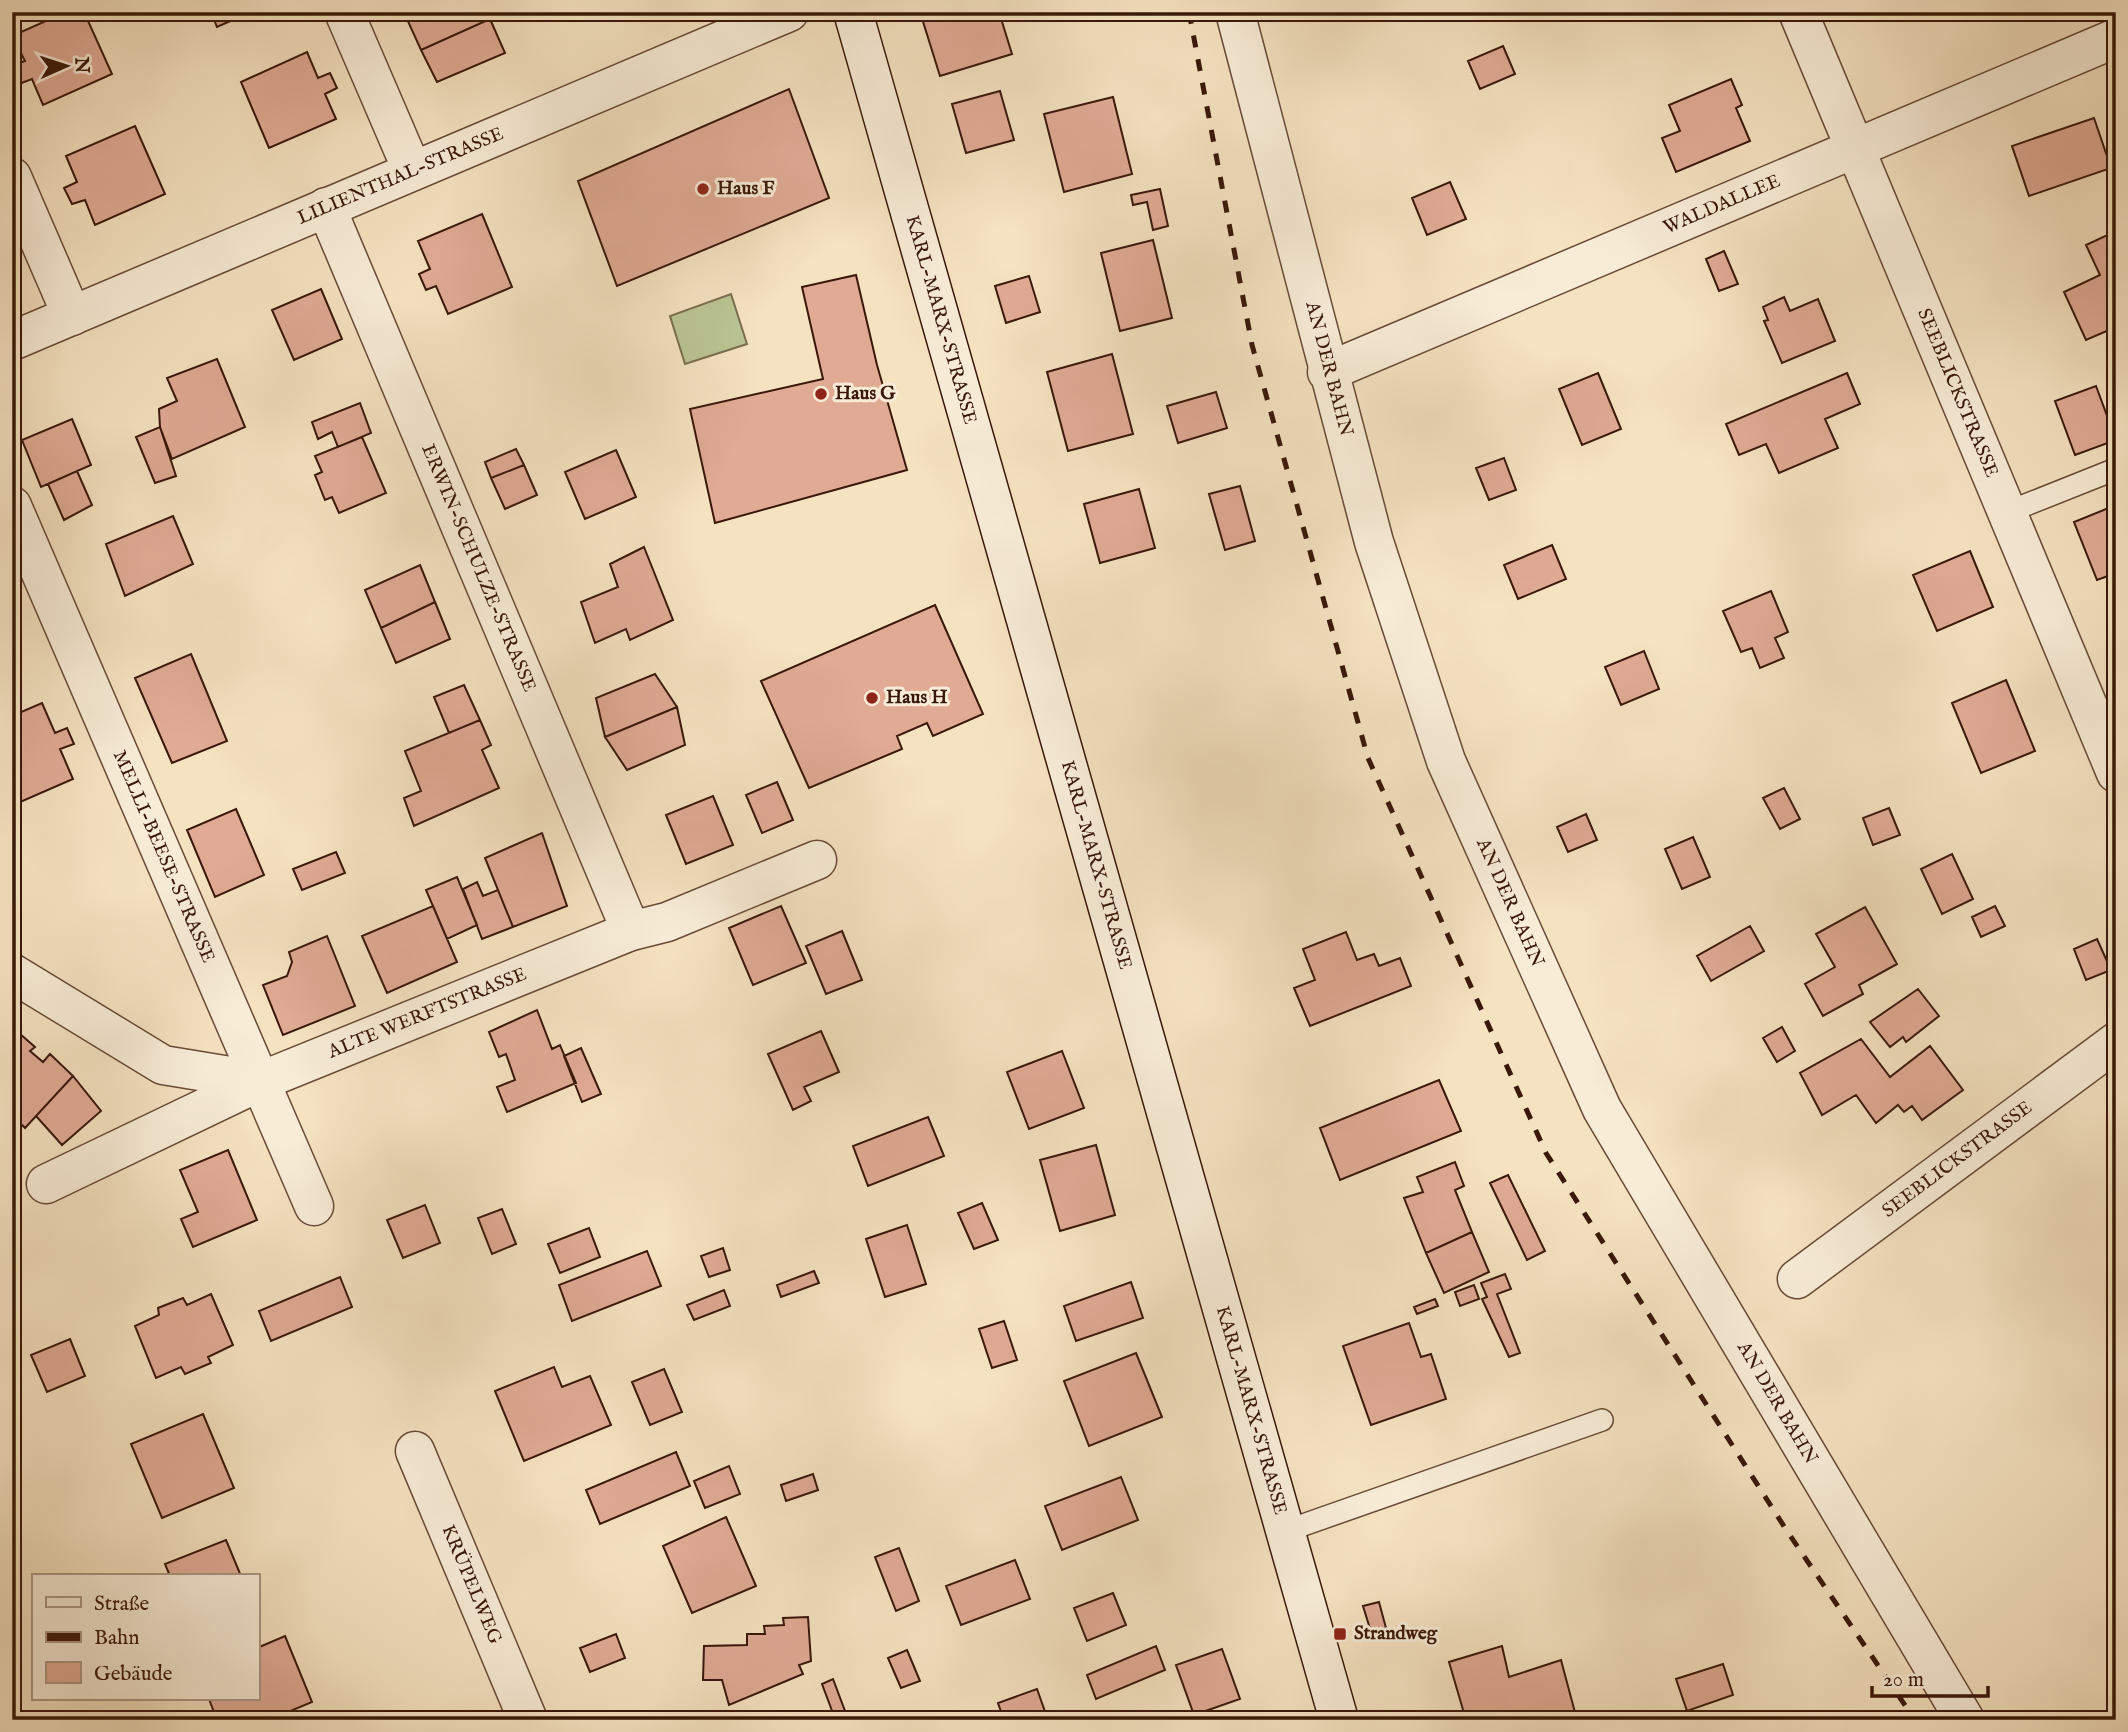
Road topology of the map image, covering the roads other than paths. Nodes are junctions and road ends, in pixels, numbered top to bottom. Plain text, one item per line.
1 (344, 12) edge
2 (789, 12) edge
3 (853, 12) edge
4 (1235, 12) edge
5 (1798, 12) edge
6 (2116, 38) edge
7 (1855, 148) junction
8 (412, 170) junction
9 (12, 177) edge
10 (326, 207) junction
11 (72, 316) junction
12 (12, 341) edge
13 (1327, 372) junction
14 (2116, 469) edge
15 (12, 506) edge
16 (2008, 512) junction
17 (2116, 773) edge
18 (817, 860) dead end
19 (631, 931) junction
20 (12, 973) edge
21 (2116, 1042) edge
22 (261, 1082) junction
23 (46, 1184) dead end
24 (314, 1206) dead end
25 (1797, 1279) dead end
26 (1602, 1420) dead end
27 (415, 1451) dead end
28 (1286, 1531) junction
29 (528, 1720) edge
30 (1339, 1720) edge
31 (1965, 1720) edge

1 - 8 street
2 - 8 street, LILIENTHAL-STRASSE
3 - 28 street, KARL-MARX-STRASSE
4 - 13 street, AN DER BAHN
5 - 7 street, SEEBLICKSTRASSE
6 - 7 street, WALDALLEE
7 - 13 street, WALDALLEE
7 - 16 street, SEEBLICKSTRASSE
8 - 10 street, LILIENTHAL-STRASSE
9 - 11 street
10 - 11 street, LILIENTHAL-STRASSE
10 - 19 street, ERWIN-SCHULZE-STRASSE
11 - 12 street, LILIENTHAL-STRASSE
13 - 31 street, AN DER BAHN
14 - 16 lane
15 - 22 street, MELLI-BEESE-STRASSE
16 - 17 street, SEEBLICKSTRASSE
18 - 19 street, ALTE WERFTSTRASSE
19 - 22 street, ALTE WERFTSTRASSE
20 - 22 street
21 - 25 street, SEEBLICKSTRASSE
22 - 23 street, ALTE WERFTSTRASSE
22 - 24 street, MELLI-BEESE-STRASSE
26 - 28 lane
27 - 29 street, KRÜPELWEG
28 - 30 street, KARL-MARX-STRASSE

